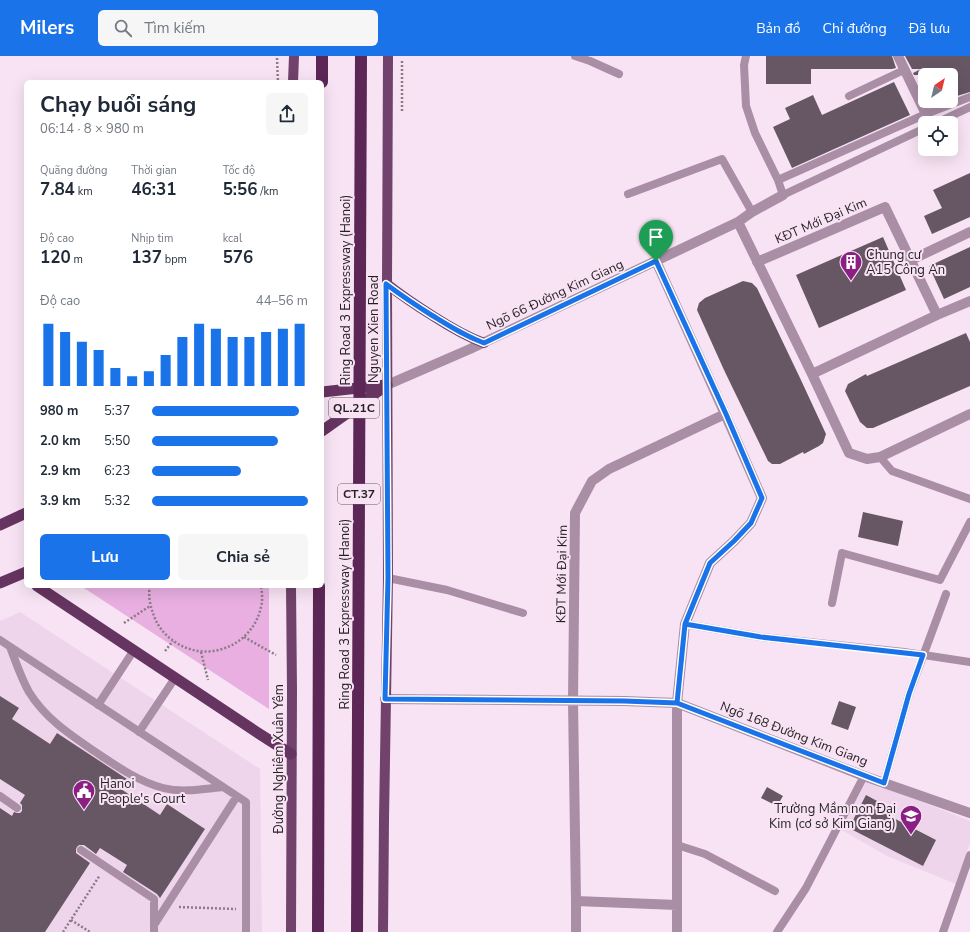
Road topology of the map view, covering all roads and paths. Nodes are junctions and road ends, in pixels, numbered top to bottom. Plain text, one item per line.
1 (294, 56) edge
2 (322, 56) edge
3 (362, 56) edge
4 (388, 56) edge
5 (576, 56) edge
6 (746, 56) edge
7 (898, 56) edge
8 (277, 58) dead end
9 (402, 60) dead end
10 (904, 70) junction
11 (619, 74) dead end
12 (278, 80) edge
13 (293, 80) edge
14 (322, 80) edge
15 (849, 96) dead end
16 (970, 97) edge
17 (970, 108) edge
18 (402, 111) dead end
19 (926, 114) junction
20 (952, 116) edge
21 (918, 131) edge
22 (778, 180) junction
23 (628, 194) dead end
24 (783, 195) junction
25 (752, 212) junction
26 (738, 222) junction
27 (970, 232) edge
28 (911, 260) junction
29 (656, 261) junction
30 (757, 262) junction
31 (386, 284) junction
32 (970, 301) edge
33 (937, 315) junction
34 (484, 343) junction
35 (812, 374) junction
36 (387, 385) junction
37 (324, 392) edge
38 (726, 414) junction
39 (970, 414) edge
40 (324, 430) edge
41 (880, 457) junction
42 (970, 499) edge
43 (24, 514) edge
44 (970, 522) edge
45 (0, 525) edge
46 (24, 575) edge
47 (388, 578) junction
48 (0, 583) edge
49 (40, 588) edge
50 (150, 588) edge
51 (261, 588) edge
52 (291, 588) edge
53 (319, 588) edge
54 (946, 594) dead end
55 (832, 603) dead end
56 (150, 606) junction
57 (523, 613) dead end
58 (124, 623) dead end
59 (685, 624) junction
60 (244, 637) junction
61 (0, 640) edge
62 (173, 641) junction
63 (10, 647) junction
64 (134, 650) junction
65 (166, 651) dead end
66 (201, 652) junction
67 (276, 655) dead end
68 (923, 655) junction
69 (970, 662) edge
70 (175, 678) junction
71 (208, 680) dead end
72 (385, 699) junction
73 (573, 701) junction
74 (677, 703) junction
75 (98, 705) junction
76 (139, 732) junction
77 (292, 754) junction
78 (864, 776) junction
79 (884, 783) junction
80 (223, 787) junction
81 (0, 796) edge
82 (237, 796) junction
83 (17, 808) dead end
84 (970, 813) edge
85 (677, 845) junction
86 (81, 850) dead end
87 (970, 855) edge
88 (106, 867) junction
89 (775, 891) dead end
90 (576, 901) junction
91 (677, 905) junction
92 (166, 906) junction
93 (246, 909) junction
94 (71, 920) junction
95 (154, 928) edge
96 (63, 932) edge
97 (90, 932) edge
98 (246, 932) edge
99 (291, 932) edge
100 (318, 932) edge
101 (357, 932) edge
102 (383, 932) edge
103 (576, 932) edge
104 (677, 932) edge
105 (778, 932) edge
106 (943, 932) edge

1 - 13 main road
2 - 14 highway
3 - 101 highway, Ring Road 3 Expressway (Hanoi) / CT.37, bridge
4 - 31 main road, Nguyen Xien Road
5 - 11 lane
6 - 22 lane
7 - 10 street
8 - 12 path
9 - 18 path
10 - 15 lane
10 - 19 street
16 - 19 lane
17 - 20 lane
19 - 22 lane
21 - 24 lane, Ngõ 66 Đường Kim Giang
22 - 24 lane
23 - 25 lane
24 - 25 street, Ngõ 66 Đường Kim Giang
25 - 26 street, Ngõ 66 Đường Kim Giang
26 - 29 street, Ngõ 66 Đường Kim Giang
26 - 30 street
27 - 28 street
28 - 30 street, KĐT Mới Đại Kim
28 - 33 street, KĐT Mới Đại Kim
29 - 34 street, Ngõ 66 Đường Kim Giang
29 - 38 street
30 - 35 street
31 - 34 main road
31 - 36 main road, Nguyen Xien Road
32 - 33 street
33 - 35 street
34 - 36 street, Ngõ 66 Đường Kim Giang
35 - 41 street
36 - 37 highway, QL.21C
36 - 40 highway, QL.21C
36 - 47 main road, Nguyen Xien Road
38 - 59 street
38 - 73 street, KĐT Mới Đại Kim
39 - 41 street
41 - 42 lane
43 - 45 highway
44 - 55 lane
46 - 48 highway
47 - 57 lane
47 - 72 main road, Nguyen Xien Road
49 - 64 highway
50 - 56 path
51 - 60 path
52 - 77 main road, Đường Nghiêm Xuân Yêm
53 - 100 highway, Ring Road 3 Expressway (Hanoi)
54 - 68 lane
56 - 58 path
56 - 62 path
59 - 68 lane
59 - 74 street
60 - 66 path
60 - 67 path
61 - 63 lane
62 - 65 path
62 - 66 path
63 - 75 lane
63 - 80 lane
64 - 70 highway
64 - 75 lane
66 - 71 path
68 - 69 lane
68 - 79 lane
70 - 76 lane
70 - 77 highway
72 - 73 street
72 - 102 main road
73 - 74 street
73 - 90 street, KĐT Mới Đại Kim
74 - 78 street, Ngõ 168 Đường Kim Giang
74 - 85 street
75 - 76 lane
76 - 80 lane
77 - 99 main road, Đường Nghiêm Xuân Yêm
78 - 79 street, Ngõ 168 Đường Kim Giang
78 - 105 lane
79 - 84 street, Ngõ 168 Đường Kim Giang
80 - 82 lane
81 - 83 lane
82 - 92 lane
82 - 93 lane
85 - 89 lane
85 - 91 street
86 - 88 lane
87 - 106 lane
88 - 94 path
88 - 95 lane
90 - 91 street
90 - 103 street, KĐT Mới Đại Kim
91 - 104 street
92 - 93 path
92 - 95 lane
93 - 98 lane
94 - 96 path
94 - 97 path

